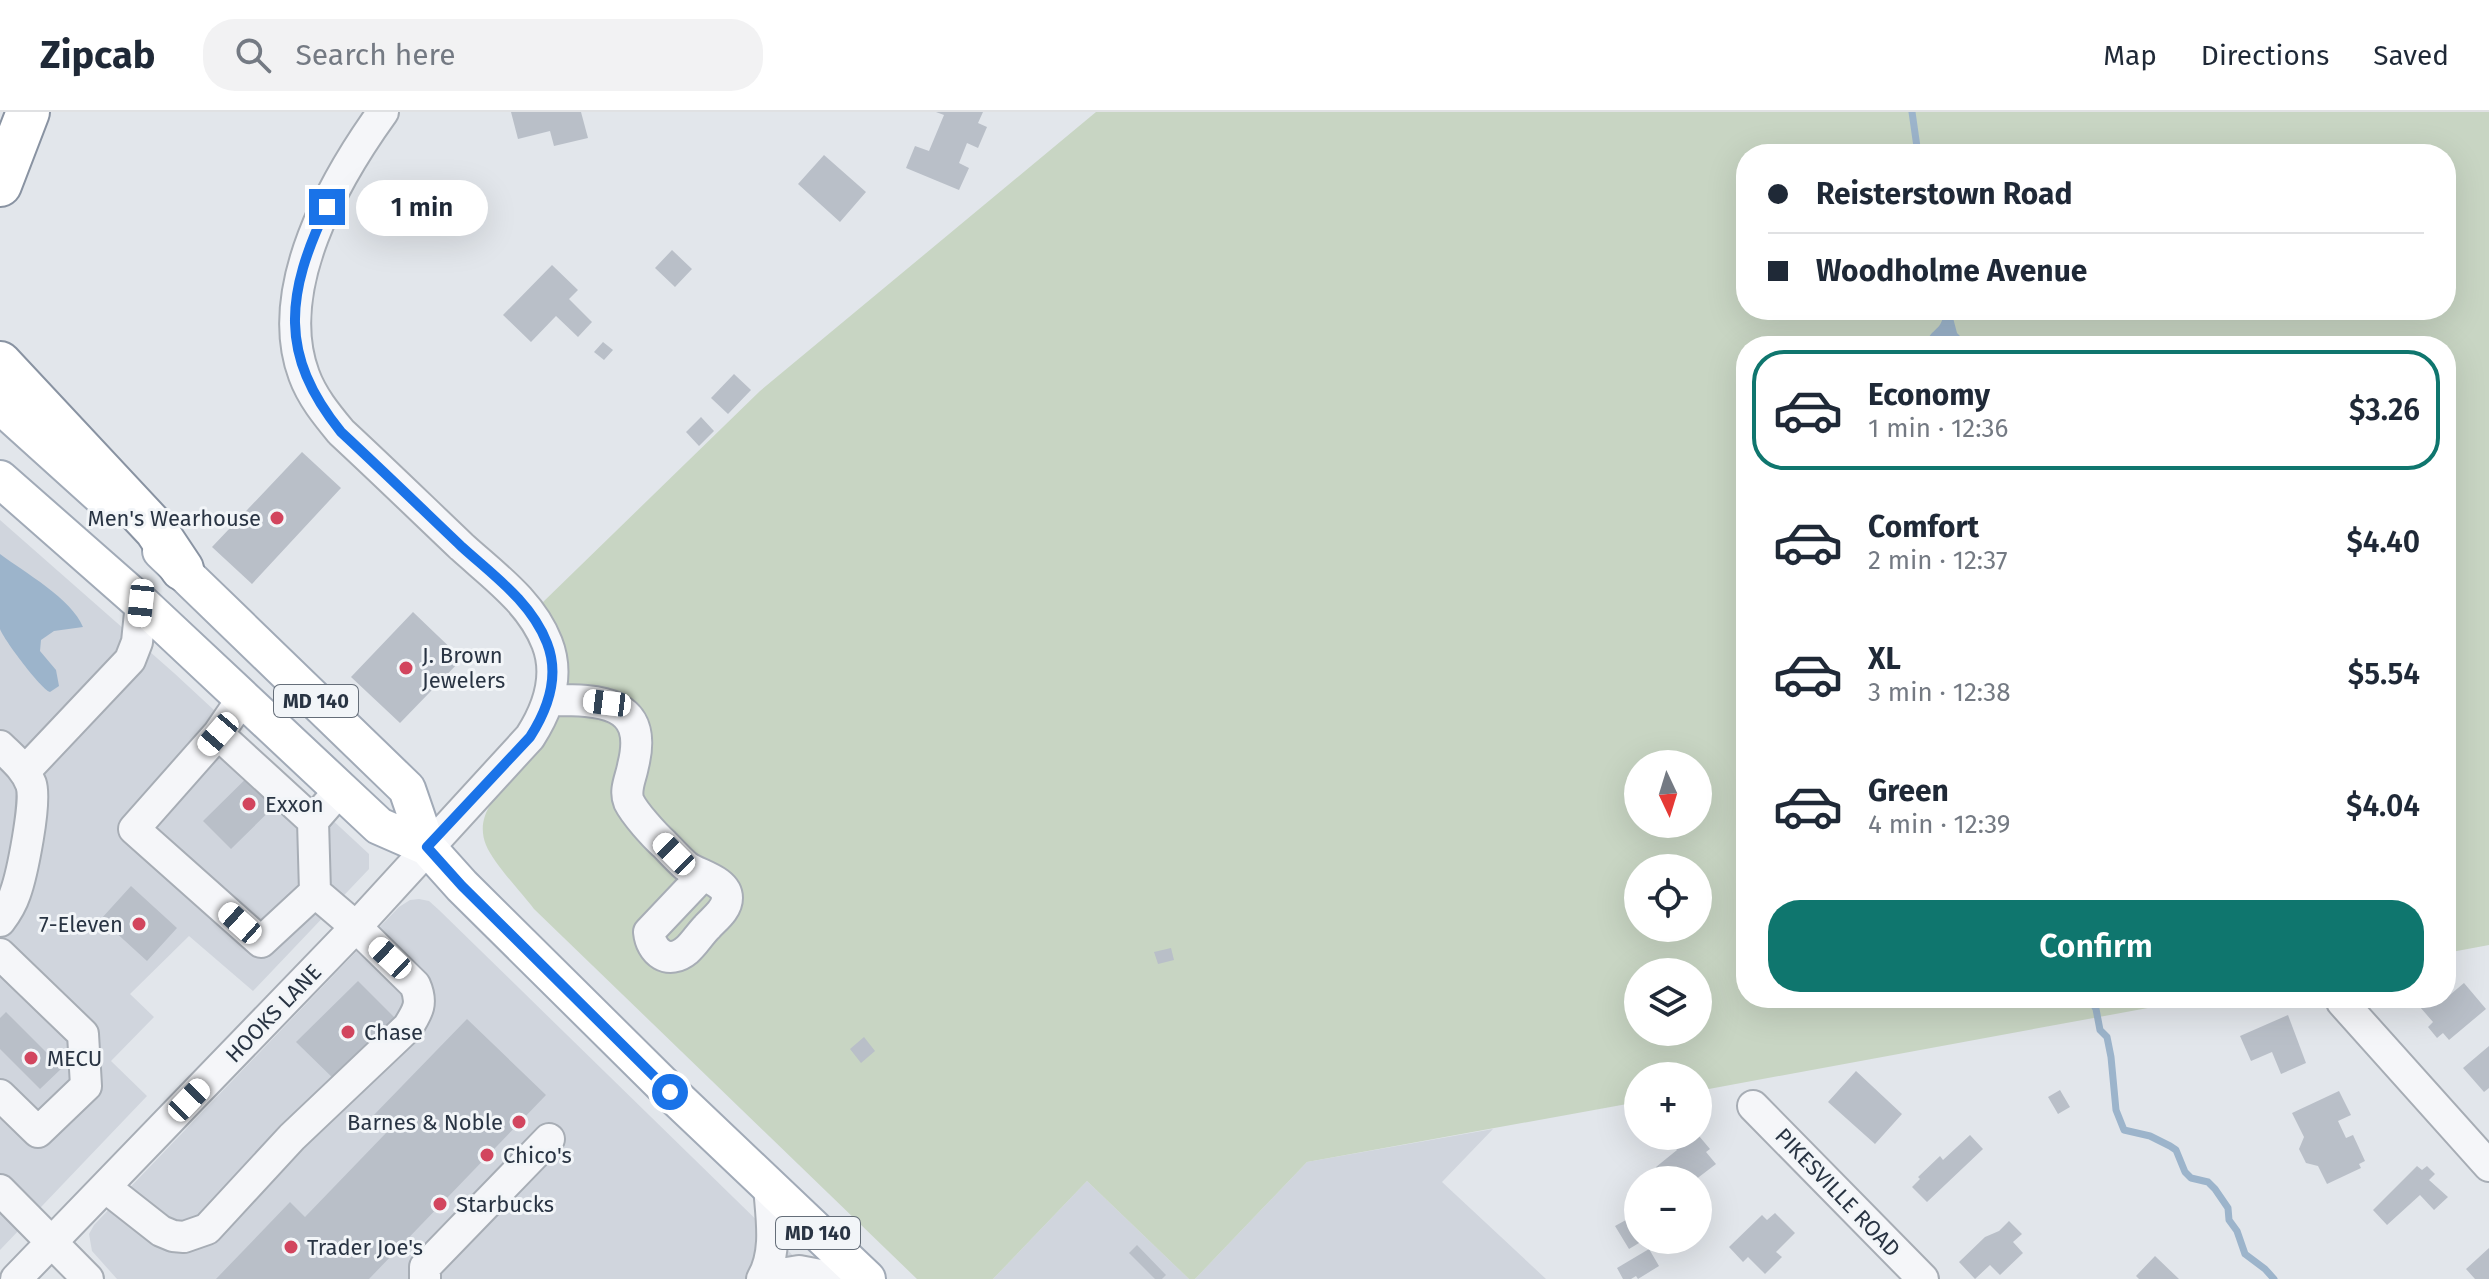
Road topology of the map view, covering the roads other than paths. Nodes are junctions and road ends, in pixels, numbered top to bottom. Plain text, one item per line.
1 (28, 112) edge
2 (383, 112) edge
3 (0, 185) edge
4 (0, 363) edge
5 (0, 405) edge
6 (0, 479) edge
7 (182, 569) junction
8 (141, 603) junction
9 (242, 699) junction
10 (549, 700) junction
11 (218, 734) junction
12 (0, 746) edge
13 (25, 771) junction
14 (340, 790) junction
15 (313, 821) junction
16 (427, 847) junction
17 (703, 875) junction
18 (315, 892) junction
19 (0, 921) edge
20 (356, 927) junction
21 (0, 954) edge
22 (2347, 1008) edge
23 (0, 1095) edge
24 (1753, 1106) dead end
25 (549, 1139) dead end
26 (2489, 1166) edge
27 (769, 1186) junction
28 (105, 1187) junction
29 (0, 1190) edge
30 (52, 1240) junction
31 (763, 1278) edge
32 (16, 1279) edge
33 (88, 1279) edge
34 (425, 1279) edge
35 (841, 1279) edge
36 (867, 1279) edge
37 (1923, 1279) edge

1 - 3 highway
2 - 10 street
4 - 7 highway
5 - 7 main road, MD 140
6 - 8 main road, MD 140
7 - 16 main road, MD 140
8 - 9 main road, MD 140
8 - 13 street
9 - 11 street
9 - 14 main road, MD 140
10 - 16 street, HOOKS LANE
10 - 17 street
11 - 15 street
11 - 18 street
12 - 13 street
13 - 19 street
14 - 15 street
14 - 16 main road, MD 140
15 - 18 street
16 - 20 street, HOOKS LANE
16 - 27 main road, MD 140
17 - 17 street
18 - 20 street
20 - 28 street, HOOKS LANE
20 - 28 street
21 - 23 street
22 - 26 street
24 - 37 street, PIKESVILLE ROAD
25 - 34 street
27 - 31 street
27 - 36 main road, MD 140
28 - 30 street, HOOKS LANE
29 - 30 street
30 - 32 street, HOOKS LANE
30 - 33 street
31 - 35 street

